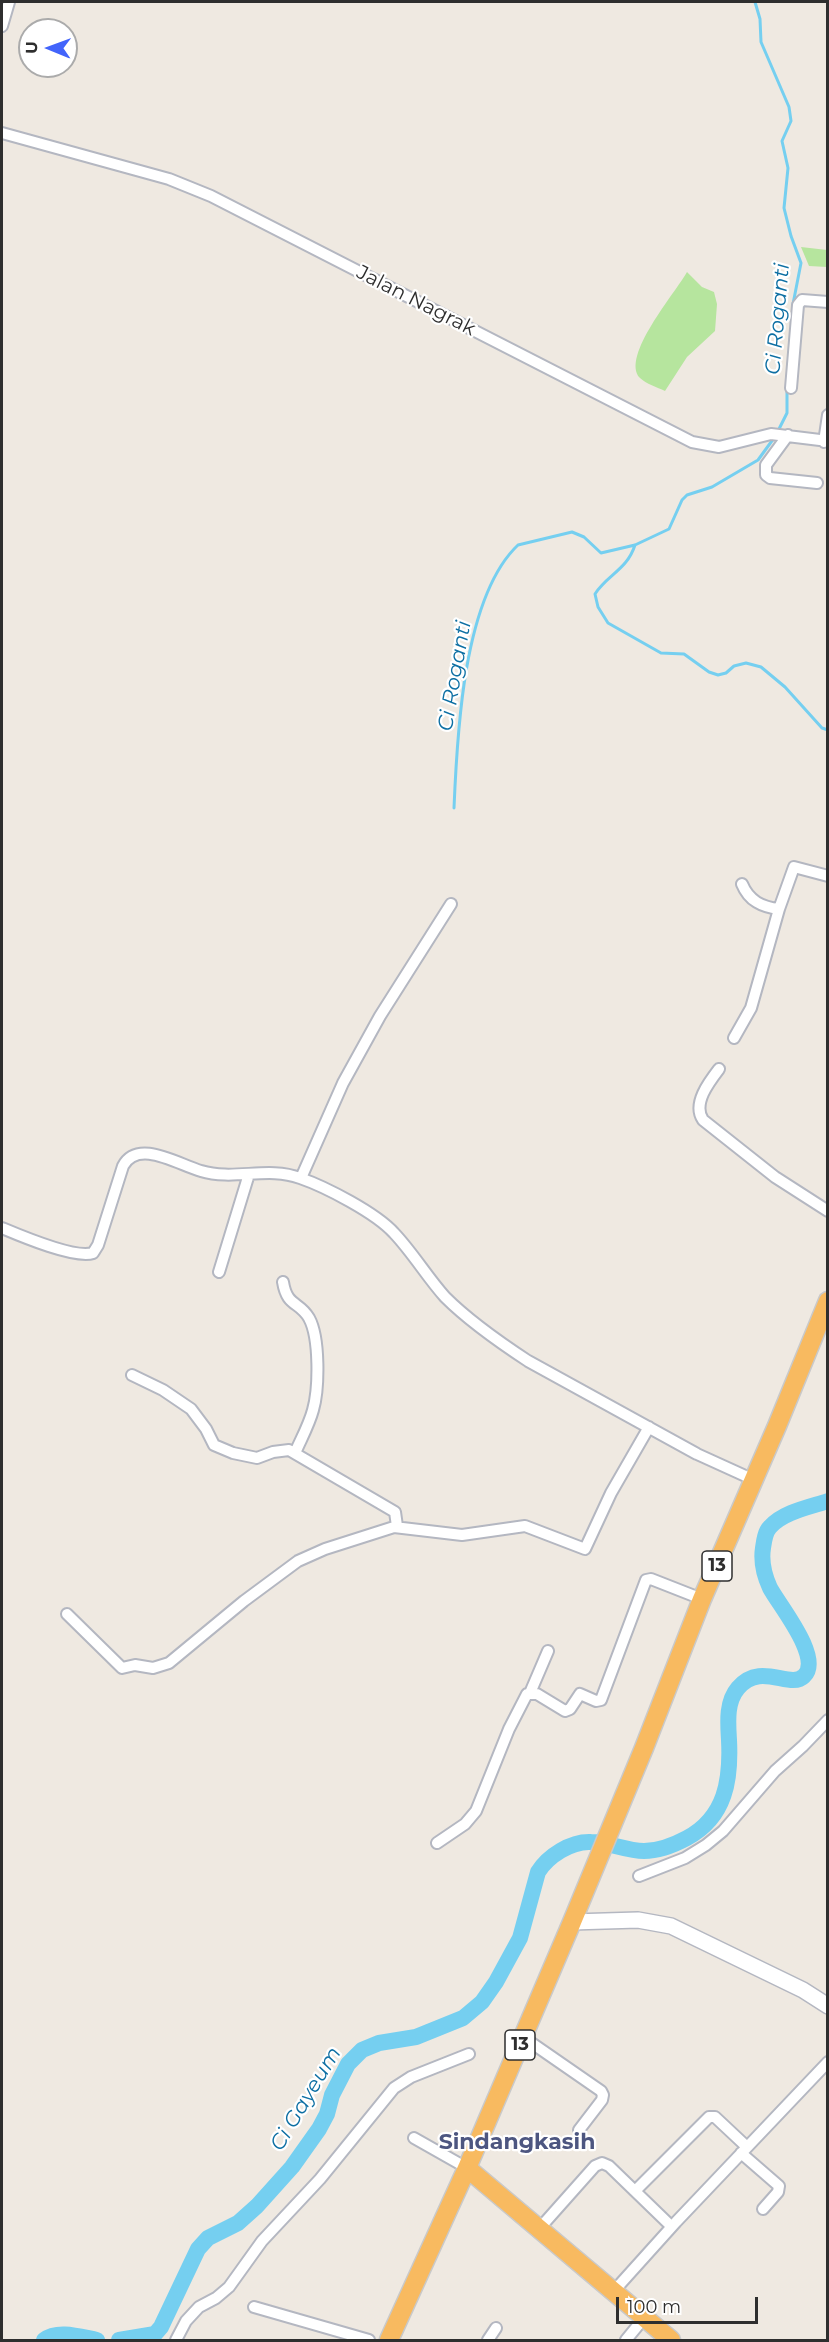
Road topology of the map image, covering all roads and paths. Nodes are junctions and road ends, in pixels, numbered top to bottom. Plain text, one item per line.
1 (9, 2) edge
2 (2, 26) edge
3 (2, 133) edge
4 (828, 302) edge
5 (791, 388) dead end
6 (828, 415) edge
7 (788, 435) junction
8 (826, 441) edge
9 (817, 483) dead end
10 (828, 876) edge
11 (742, 884) dead end
12 (451, 903) dead end
13 (779, 909) junction
14 (734, 1038) dead end
15 (719, 1069) dead end
16 (249, 1174) junction
17 (301, 1178) junction
18 (828, 1211) edge
19 (2, 1228) edge
20 (219, 1272) dead end
21 (283, 1282) dead end
22 (828, 1301) edge
23 (132, 1375) dead end
24 (650, 1427) junction
25 (295, 1453) junction
26 (752, 1479) junction
27 (397, 1526) junction
28 (702, 1599) junction
29 (67, 1614) dead end
30 (548, 1651) dead end
31 (530, 1693) junction
32 (828, 1720) edge
33 (437, 1843) dead end
34 (639, 1876) dead end
35 (572, 1922) junction
36 (827, 2006) edge
37 (523, 2037) junction
38 (469, 2054) dead end
39 (828, 2062) edge
40 (579, 2130) dead end
41 (414, 2139) dead end
42 (744, 2150) junction
43 (467, 2168) junction
44 (635, 2191) junction
45 (763, 2209) dead end
46 (671, 2226) junction
47 (538, 2229) junction
48 (613, 2292) junction
49 (254, 2307) dead end
50 (644, 2318) junction
51 (496, 2328) dead end
52 (177, 2340) edge
53 (369, 2340) edge
54 (389, 2340) edge
55 (488, 2340) edge
56 (626, 2340) edge
57 (671, 2340) edge

1 - 2 street
3 - 7 street, Jalan Nagrak
4 - 5 street
6 - 8 street
7 - 8 street, Jalan Nagrak
7 - 9 street
10 - 13 street
11 - 13 street
12 - 17 street
13 - 14 street
15 - 18 street
16 - 17 street
16 - 19 street
16 - 20 street
17 - 24 street
21 - 25 street
22 - 26 highway, 13
23 - 25 street
24 - 26 street
24 - 27 street
25 - 27 street
26 - 28 highway, 13
27 - 29 street
28 - 31 street
28 - 35 highway, 13
30 - 31 street
31 - 33 street
32 - 34 street
35 - 36 main road
35 - 37 highway, 13
37 - 40 street
37 - 43 highway, 13
38 - 52 street
39 - 42 street
41 - 43 street
42 - 44 street
42 - 45 street
42 - 46 street
43 - 47 highway
43 - 54 highway, 13
44 - 46 street
44 - 47 street
46 - 48 street
47 - 48 highway
48 - 50 highway
49 - 53 street
50 - 56 street
50 - 57 highway
51 - 55 street

